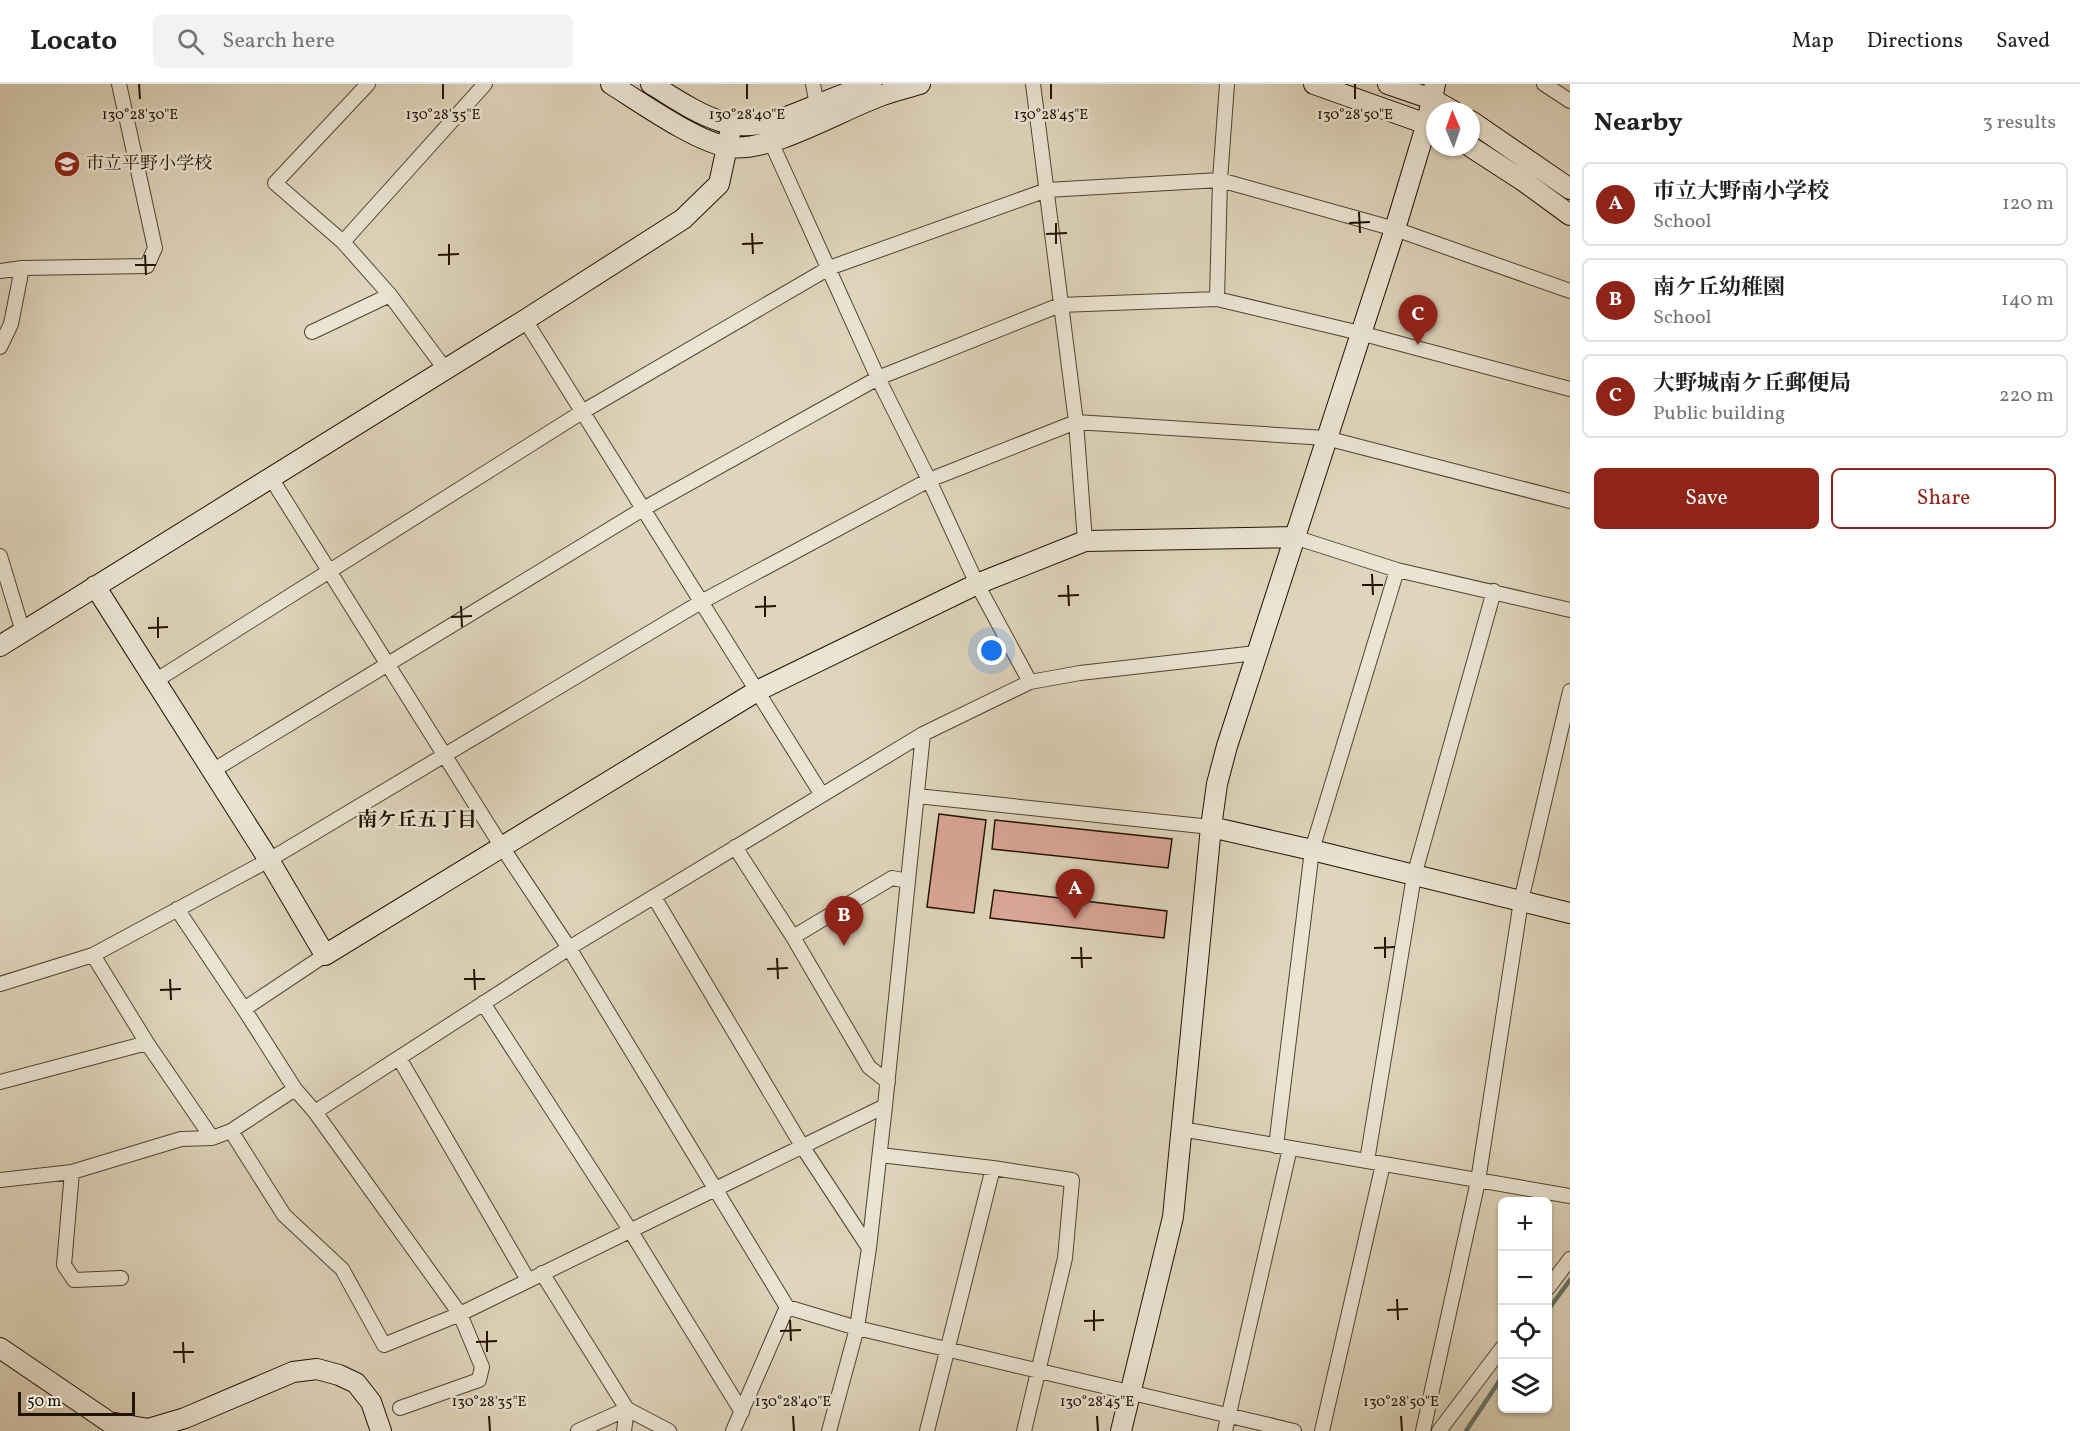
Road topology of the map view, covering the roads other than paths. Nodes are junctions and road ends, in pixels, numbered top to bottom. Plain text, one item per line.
1 (119, 84) edge
2 (485, 84) edge
3 (611, 84) edge
4 (651, 84) edge
5 (813, 84) edge
6 (871, 84) edge
7 (920, 84) edge
8 (1033, 84) edge
9 (1227, 84) edge
10 (1314, 84) edge
11 (1388, 84) edge
12 (1546, 85) edge
13 (359, 87) edge
14 (1433, 91) edge
15 (1570, 101) edge
16 (1444, 102) edge
17 (818, 105) junction
18 (1426, 123) edge
19 (732, 124) junction
20 (1480, 127) edge
21 (769, 133) junction
22 (1426, 139) edge
23 (728, 147) junction
24 (1480, 153) edge
25 (1220, 180) junction
26 (1570, 189) edge
27 (1047, 190) junction
28 (1570, 215) edge
29 (1395, 229) junction
30 (343, 242) junction
31 (22, 268) junction
32 (829, 268) junction
33 (0, 271) edge
34 (1570, 291) edge
35 (390, 295) junction
36 (1217, 299) junction
37 (1060, 305) junction
38 (525, 320) junction
39 (312, 332) dead end
40 (1360, 333) junction
41 (0, 347) edge
42 (445, 369) junction
43 (878, 378) junction
44 (1570, 389) edge
45 (582, 412) junction
46 (1077, 422) junction
47 (1326, 438) junction
48 (270, 478) junction
49 (929, 480) junction
50 (1570, 501) edge
51 (642, 508) junction
52 (1294, 537) junction
53 (1085, 541) junction
54 (0, 556) edge
55 (1397, 570) junction
56 (329, 571) junction
57 (977, 584) junction
58 (95, 586) junction
59 (1494, 591) junction
60 (701, 602) junction
61 (1570, 610) edge
62 (23, 632) junction
63 (0, 646) edge
64 (1256, 653) junction
65 (388, 664) junction
66 (155, 681) junction
67 (1030, 682) junction
68 (757, 691) junction
69 (1570, 691) edge
70 (923, 734) junction
71 (445, 756) junction
72 (212, 771) junction
73 (822, 795) junction
74 (917, 796) junction
75 (1210, 827) junction
76 (502, 847) junction
77 (735, 847) junction
78 (1312, 850) junction
79 (269, 860) junction
80 (1414, 876) junction
81 (908, 881) junction
82 (654, 897) junction
83 (1521, 901) junction
84 (177, 909) junction
85 (1570, 913) edge
86 (793, 937) junction
87 (569, 948) junction
88 (93, 954) junction
89 (325, 955) junction
90 (0, 984) edge
91 (483, 1003) junction
92 (244, 1009) junction
93 (147, 1043) junction
94 (399, 1058) junction
95 (0, 1082) edge
96 (888, 1082) junction
97 (295, 1089) junction
98 (885, 1106) junction
99 (315, 1112) junction
100 (1181, 1129) junction
101 (231, 1131) junction
102 (212, 1138) junction
103 (802, 1146) junction
104 (1283, 1147) junction
105 (880, 1155) junction
106 (1367, 1161) junction
107 (1383, 1164) junction
108 (993, 1168) junction
109 (72, 1172) junction
110 (0, 1180) edge
111 (1478, 1181) junction
112 (715, 1189) junction
113 (1570, 1196) edge
114 (630, 1230) junction
115 (869, 1248) junction
116 (1570, 1259) edge
117 (542, 1274) junction
118 (120, 1278) dead end
119 (528, 1280) junction
120 (1552, 1283) edge
121 (787, 1307) junction
122 (460, 1314) junction
123 (857, 1328) junction
124 (0, 1348) edge
125 (948, 1349) junction
126 (1498, 1354) edge
127 (1039, 1371) junction
128 (1130, 1392) junction
129 (400, 1408) dead end
130 (627, 1409) junction
131 (742, 1412) junction
132 (1229, 1416) junction
133 (188, 1424) edge
134 (378, 1430) edge
135 (578, 1431) edge
136 (624, 1431) edge
137 (669, 1431) edge
138 (733, 1431) edge
139 (829, 1431) edge
140 (927, 1431) edge
141 (1024, 1431) edge
142 (1121, 1431) edge
143 (1225, 1431) edge
144 (1294, 1431) edge
145 (1322, 1431) edge
146 (1424, 1431) edge
147 (1439, 1431) edge

1 - 31 street
2 - 30 street
3 - 23 street
4 - 19 street
5 - 17 street
6 - 17 street
7 - 21 street
8 - 27 street
9 - 25 street
10 - 18 street
11 - 14 street
12 - 15 street
13 - 30 street
14 - 16 street
17 - 21 street
19 - 21 street
19 - 23 street
20 - 26 street
21 - 23 street
21 - 32 street
22 - 29 street
23 - 38 street
24 - 28 street
25 - 27 street
25 - 29 street
25 - 36 street
27 - 32 street
27 - 37 street
29 - 34 street
29 - 40 street
30 - 35 street
31 - 33 street
31 - 41 street
32 - 43 street
32 - 45 street
35 - 39 street
35 - 42 street
36 - 37 street
36 - 40 street
37 - 43 street
37 - 46 street
38 - 42 street
38 - 45 street
40 - 44 street
40 - 47 street
42 - 48 street
43 - 49 street
43 - 51 street
45 - 51 street
45 - 56 street
46 - 47 street
46 - 49 street
46 - 53 street
47 - 50 street
47 - 52 street
48 - 56 street
48 - 58 street
49 - 57 street
49 - 60 street
51 - 60 street
51 - 65 street
52 - 53 street
52 - 55 street
52 - 64 street
53 - 57 street
54 - 62 street
55 - 59 street
55 - 78 street
56 - 65 street
56 - 66 street
57 - 67 street
57 - 68 street
58 - 62 street
58 - 66 street
59 - 61 street
59 - 80 street
60 - 68 street
60 - 71 street
62 - 63 street
64 - 67 street
64 - 75 street
65 - 71 street
65 - 72 street
66 - 72 street
67 - 70 street
68 - 73 street
68 - 76 street
69 - 83 street
70 - 73 street
70 - 74 street
71 - 76 street
71 - 79 street
72 - 79 street
73 - 77 street
74 - 75 street
74 - 81 street
75 - 78 street
75 - 100 street
76 - 87 street
76 - 89 street
77 - 82 street
77 - 86 street
78 - 80 street
78 - 104 street
79 - 84 street
79 - 89 street
80 - 83 street
80 - 106 street
81 - 86 street
81 - 96 street
82 - 87 street
82 - 103 street
83 - 85 street
83 - 111 street
84 - 88 street
84 - 92 street
86 - 96 street
87 - 91 street
87 - 112 street
88 - 90 street
88 - 93 street
89 - 92 street
91 - 94 street
91 - 114 street
92 - 97 street
93 - 95 street
93 - 102 street
94 - 99 street
94 - 119 street
96 - 98 street
97 - 99 street
97 - 101 street
98 - 103 street
98 - 105 street
99 - 122 street
100 - 104 street
100 - 128 street
101 - 102 street
101 - 122 street
102 - 109 street
103 - 112 street
103 - 115 street
104 - 106 street
104 - 132 street
105 - 108 street
105 - 115 street
106 - 107 street
107 - 111 street
107 - 145 street
108 - 125 street
108 - 127 street
109 - 110 street
109 - 118 street
111 - 113 street
111 - 146 street
112 - 114 street
112 - 121 street
114 - 117 street
114 - 131 street
115 - 123 street
116 - 120 street
117 - 119 street
117 - 130 street
119 - 122 street
121 - 123 street
121 - 131 street
122 - 129 street
123 - 125 street
123 - 139 street
124 - 133 street
125 - 127 street
125 - 140 street
126 - 147 street
127 - 128 street
127 - 141 street
128 - 132 street
128 - 142 street
130 - 135 street
130 - 136 street
130 - 137 street
131 - 138 street
132 - 143 street
132 - 144 street
133 - 134 street

